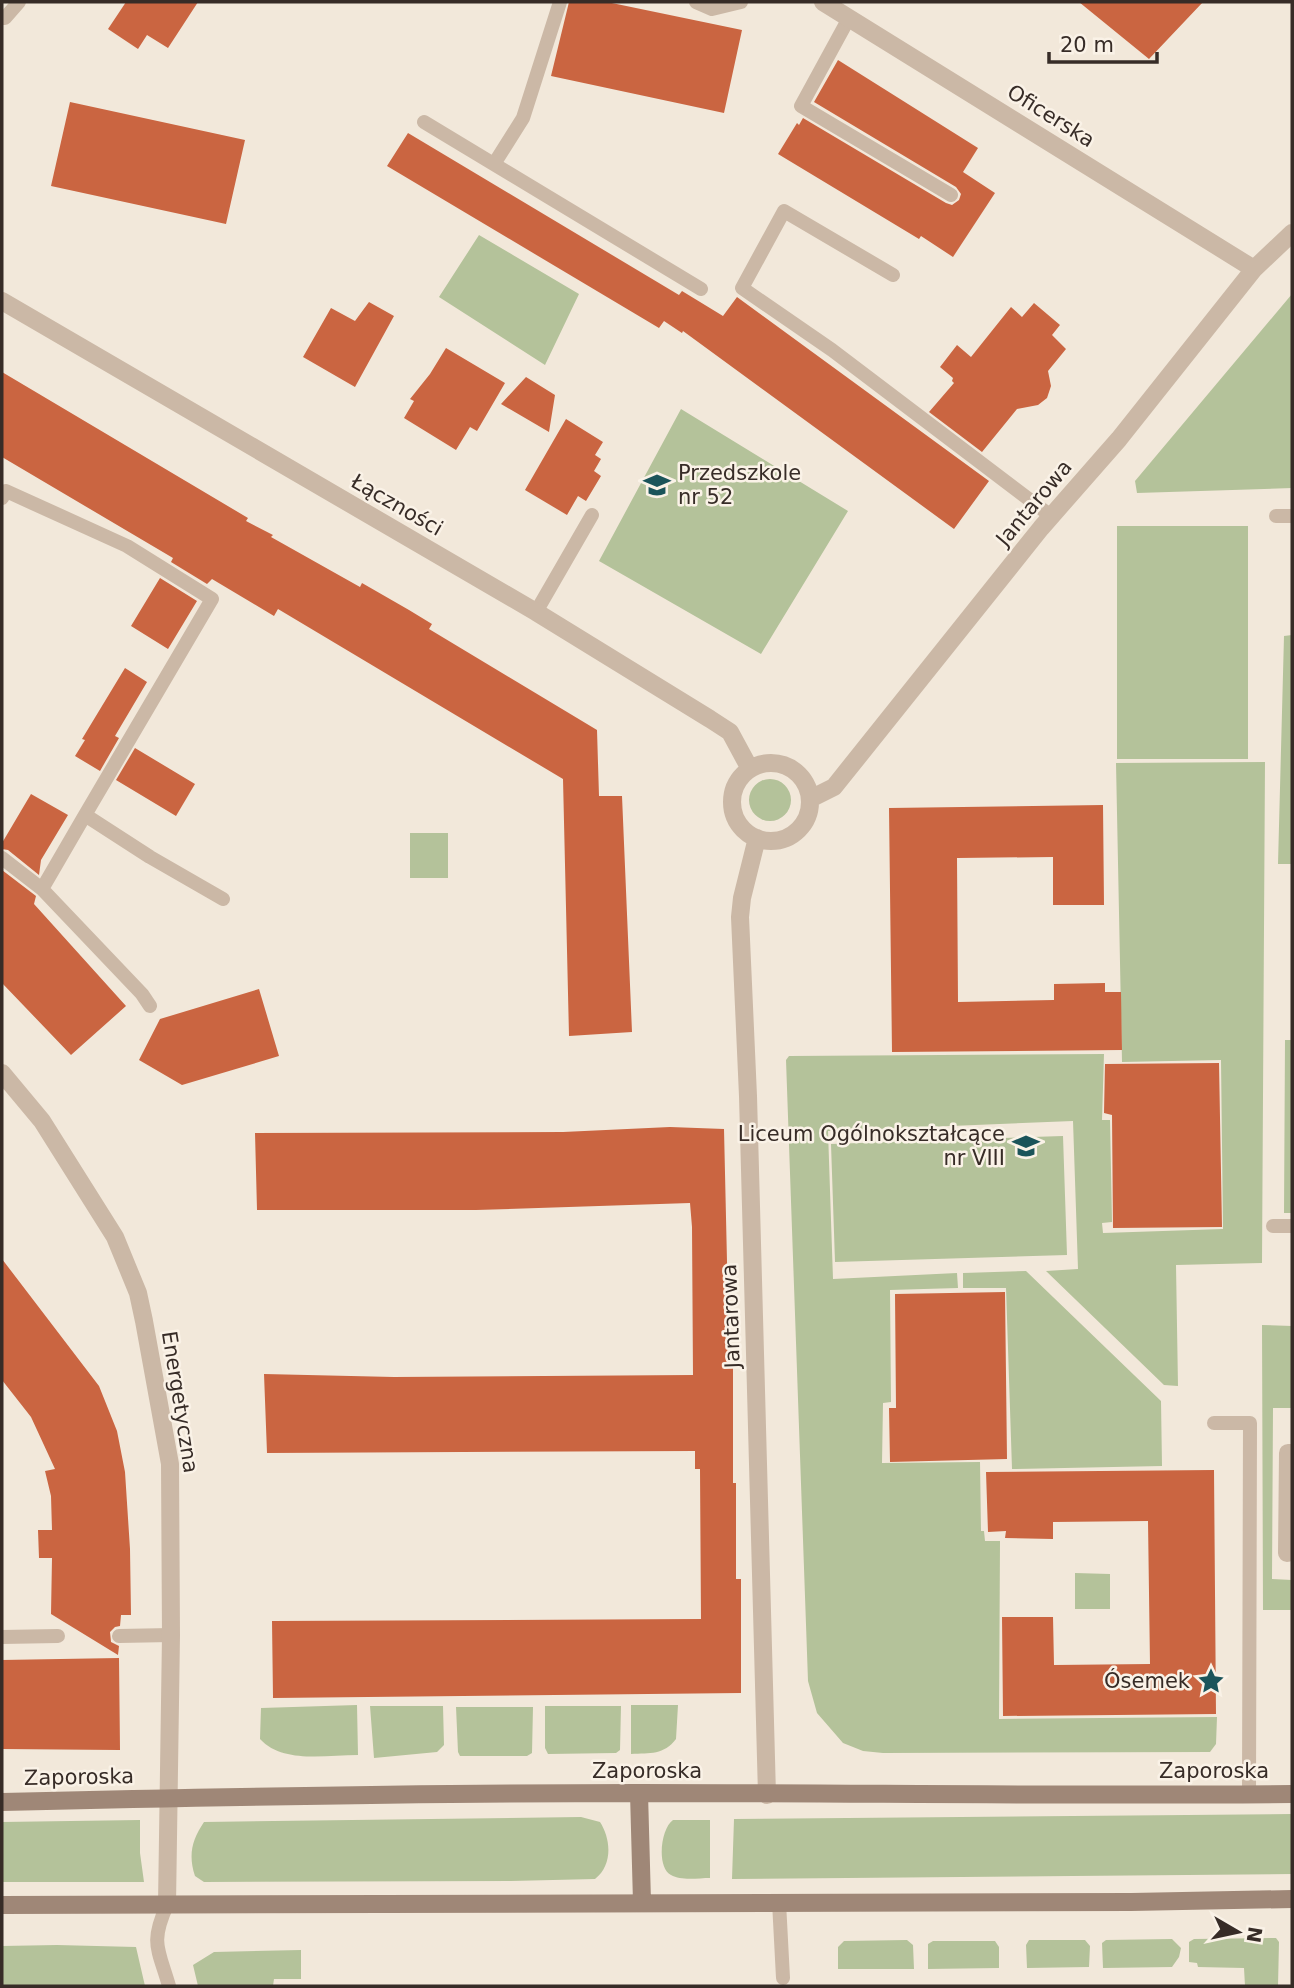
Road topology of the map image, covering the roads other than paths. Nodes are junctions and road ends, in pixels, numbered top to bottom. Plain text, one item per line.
1 (19, 2) edge
2 (560, 2) edge
3 (696, 2) edge
4 (741, 2) edge
5 (823, 2) edge
6 (2, 18) edge
7 (849, 18) junction
8 (424, 122) dead end
9 (494, 164) junction
10 (951, 195) dead end
11 (1292, 233) edge
12 (1254, 269) junction
13 (893, 275) dead end
14 (701, 289) dead end
15 (2, 301) edge
16 (2, 498) edge
17 (592, 514) dead end
18 (1051, 516) junction
19 (1276, 516) dead end
20 (1292, 516) edge
21 (536, 612) junction
22 (750, 769) junction
23 (810, 799) junction
24 (85, 815) junction
25 (757, 838) junction
26 (2, 858) edge
27 (42, 889) junction
28 (223, 899) dead end
29 (150, 1006) dead end
30 (2, 1073) edge
31 (1273, 1226) dead end
32 (1292, 1226) edge
33 (1214, 1423) dead end
34 (1292, 1453) edge
35 (1287, 1553) dead end
36 (2, 1636) edge
37 (58, 1636) dead end
38 (119, 1636) dead end
39 (170, 1636) junction
40 (639, 1793) junction
41 (1249, 1794) junction
42 (1292, 1794) edge
43 (767, 1795) junction
44 (169, 1797) junction
45 (2, 1802) edge
46 (1292, 1899) edge
47 (642, 1902) junction
48 (779, 1902) junction
49 (2, 1905) edge
50 (167, 1905) junction
51 (783, 1978) dead end
52 (169, 1986) edge

1 - 6 lane
2 - 9 lane
3 - 4 lane
5 - 7 street, Oficerska
7 - 10 lane
7 - 12 street, Oficerska
8 - 9 lane
9 - 14 lane
11 - 12 street, Jantarowa
12 - 18 street, Jantarowa
13 - 18 lane
15 - 21 street, Łączności
16 - 24 lane
17 - 21 lane
18 - 23 street, Jantarowa
19 - 20 lane
21 - 22 street, Łączności
22 - 23 street
22 - 25 street
23 - 25 street
24 - 27 lane
24 - 28 lane
25 - 43 street, Jantarowa
26 - 27 lane
27 - 29 lane
30 - 39 street, Energetyczna
31 - 32 lane
33 - 41 lane
34 - 35 street
36 - 37 lane
38 - 39 lane
39 - 44 street, Energetyczna
40 - 43 main road, Zaporoska
40 - 44 main road, Zaporoska
40 - 47 main road
41 - 42 main road, Zaporoska
41 - 43 main road, Zaporoska
44 - 45 main road, Zaporoska
44 - 50 street, Energetyczna
46 - 48 main road
47 - 48 main road
47 - 50 main road
48 - 51 lane
49 - 50 main road
50 - 52 lane

